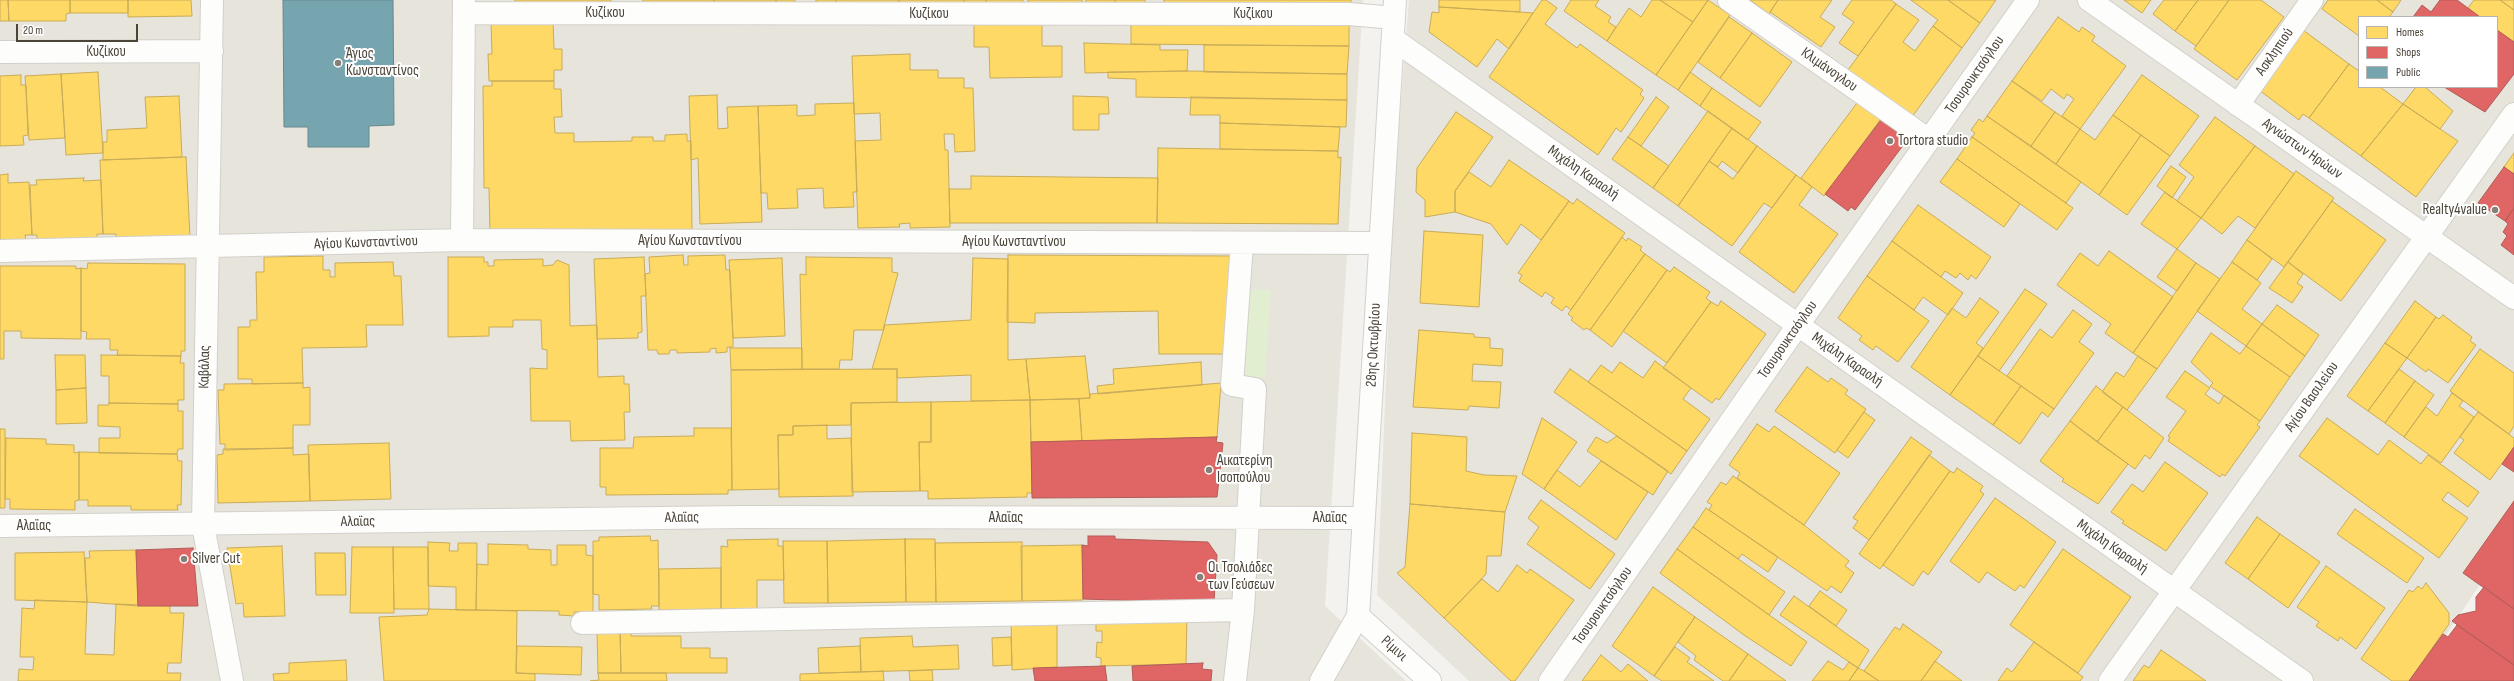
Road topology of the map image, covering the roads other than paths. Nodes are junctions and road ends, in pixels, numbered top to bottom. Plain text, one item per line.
1 (212, 0) edge
2 (1729, 0) edge
3 (2028, 0) edge
4 (2089, 0) edge
5 (2312, 0) edge
6 (464, 7) edge
7 (1394, 19) edge
8 (212, 51) junction
9 (0, 52) edge
10 (2238, 105) junction
11 (2514, 114) edge
12 (1930, 140) junction
13 (2427, 236) junction
14 (462, 240) junction
15 (1242, 243) junction
16 (1380, 243) junction
17 (206, 248) junction
18 (0, 251) edge
19 (2514, 298) edge
20 (1798, 325) junction
21 (1364, 518) junction
22 (1248, 520) junction
23 (203, 524) junction
24 (0, 526) edge
25 (2174, 591) junction
26 (1243, 610) junction
27 (1358, 616) junction
28 (582, 623) dead end
29 (232, 681) edge
30 (1235, 681) edge
31 (1321, 681) edge
32 (1430, 681) edge
33 (1550, 681) edge
34 (2110, 681) edge
35 (2302, 681) edge

1 - 8 street, Καβάλας
2 - 12 street, Κλιμάνογλου
3 - 12 street, Τσουρουκτσόγλου
4 - 10 street, Αγνώστων Ηρώων
5 - 10 street, Ασκληπιού
6 - 7 street, Κυζίκου
6 - 14 street
7 - 16 street, 28ης Οκτωβρίου
7 - 20 street, Μιχάλη Καραολή
8 - 9 street, Κυζίκου
8 - 17 street, Καβάλας
10 - 13 street, Αγνώστων Ηρώων
11 - 13 street, Αγίου Βασιλείου
12 - 20 street, Τσουρουκτσόγλου
13 - 19 street, Αγνώστων Ηρώων
13 - 25 street, Αγίου Βασιλείου
14 - 15 street, Αγίου Κωνσταντίνου
14 - 17 street, Αγίου Κωνσταντίνου
15 - 16 street, Αγίου Κωνσταντίνου
15 - 22 street
16 - 21 street, 28ης Οκτωβρίου
17 - 18 street, Αγίου Κωνσταντίνου
17 - 23 street, Καβάλας
20 - 25 street, Μιχάλη Καραολή
20 - 33 street, Τσουρουκτσόγλου
21 - 22 street, Αλαϊας
21 - 27 street, 28ης Οκτωβρίου
22 - 23 street, Αλαϊας
22 - 26 street
23 - 24 street, Αλαϊας
23 - 29 street, Καβάλας
25 - 34 street, Αγίου Βασιλείου
25 - 35 street, Μιχάλη Καραολή
26 - 28 street
26 - 30 street
27 - 31 street, 28ης Οκτωβρίου
27 - 32 street, Ρίμινι

